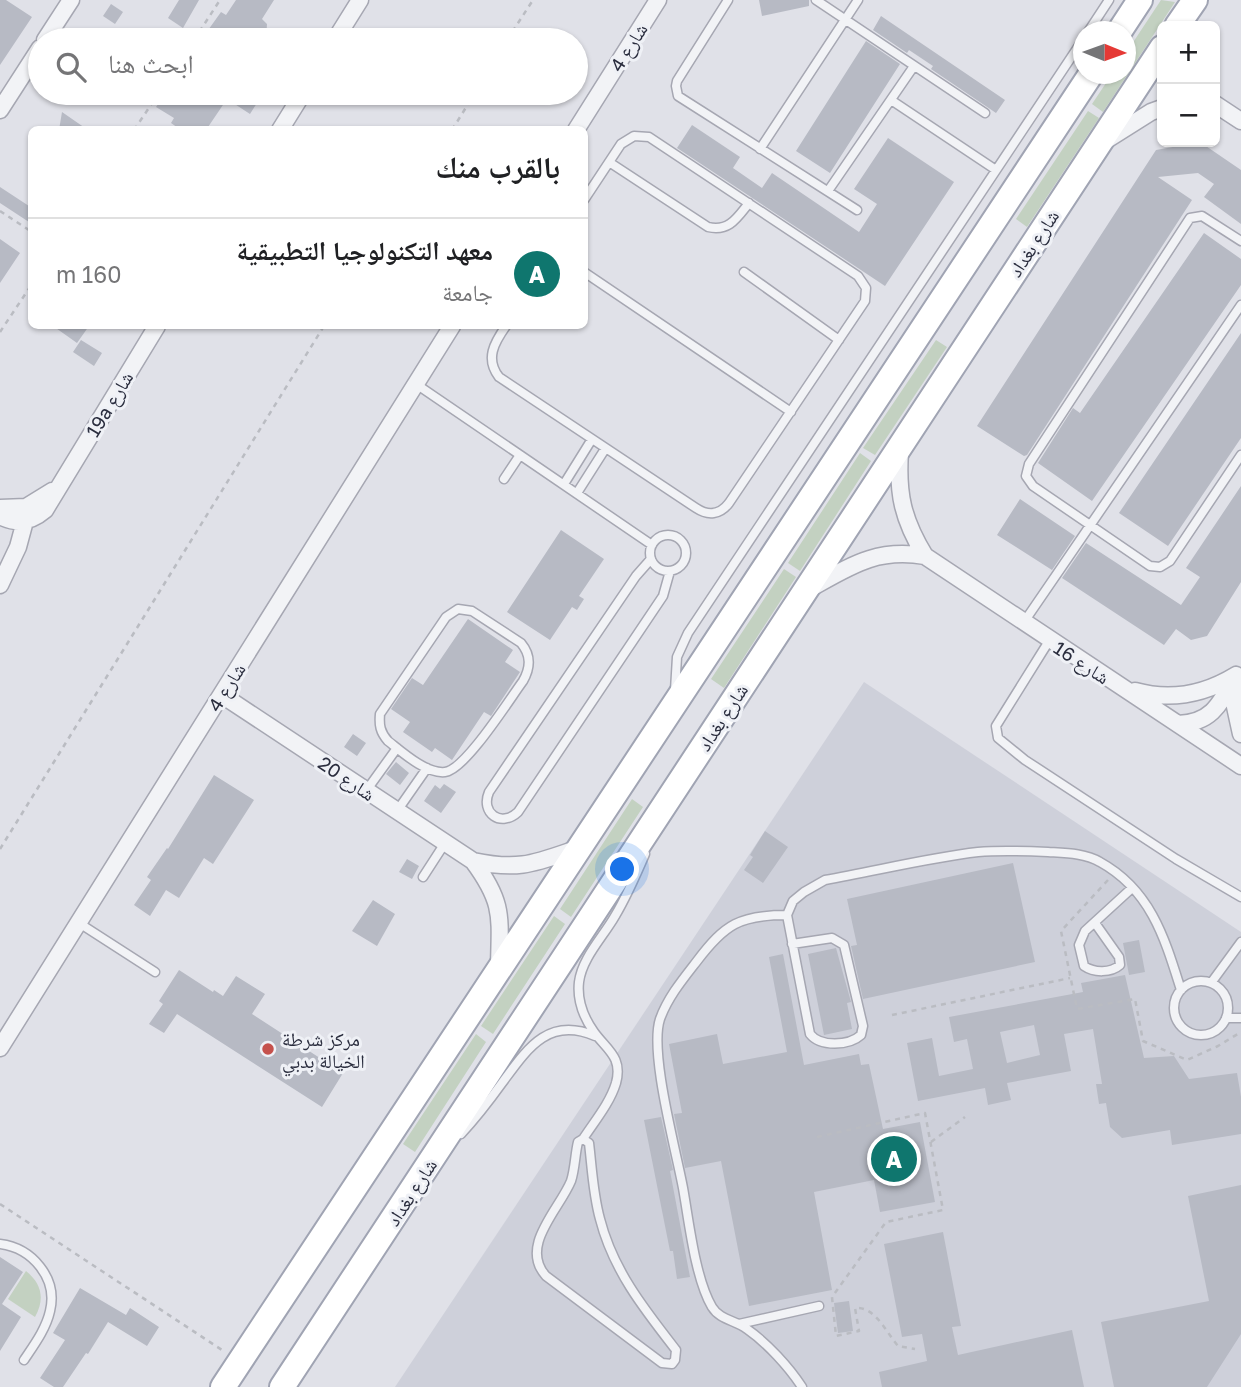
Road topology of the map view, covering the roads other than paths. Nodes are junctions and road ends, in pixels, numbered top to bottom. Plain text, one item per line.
1 (71, 0) edge
2 (360, 0) edge
3 (658, 0) edge
4 (728, 0) edge
5 (816, 0) edge
6 (858, 0) edge
7 (1109, 0) edge
8 (1140, 0) edge
9 (845, 20) junction
10 (1095, 21) edge
11 (1126, 21) edge
12 (53, 28) edge
13 (342, 28) edge
14 (1073, 53) edge
15 (1157, 55) edge
16 (914, 66) junction
17 (28, 67) edge
18 (1084, 84) edge
19 (891, 100) junction
20 (296, 105) edge
21 (1220, 107) edge
22 (0, 110) edge
23 (1157, 110) edge
24 (985, 114) dead end
25 (1241, 121) edge
26 (282, 126) edge
27 (579, 126) edge
28 (1096, 146) junction
29 (760, 149) junction
30 (608, 162) junction
31 (996, 170) junction
32 (828, 191) junction
33 (588, 194) edge
34 (749, 203) junction
35 (857, 210) dead end
36 (1241, 241) edge
37 (744, 272) dead end
38 (588, 275) edge
39 (1241, 304) edge
40 (155, 329) edge
41 (450, 329) edge
42 (504, 329) edge
43 (839, 340) junction
44 (416, 384) junction
45 (791, 412) junction
46 (592, 439) junction
47 (900, 448) junction
48 (605, 449) junction
49 (520, 455) junction
50 (1241, 455) edge
51 (504, 479) dead end
52 (62, 482) junction
53 (564, 484) junction
54 (577, 493) junction
55 (0, 508) edge
56 (0, 516) edge
57 (25, 521) junction
58 (1091, 525) junction
59 (652, 545) junction
60 (925, 556) junction
61 (651, 559) junction
62 (670, 571) junction
63 (0, 585) edge
64 (805, 592) junction
65 (1024, 622) junction
66 (1049, 641) junction
67 (1239, 671) edge
68 (1123, 688) junction
69 (222, 695) junction
70 (674, 707) junction
71 (1178, 724) junction
72 (1241, 734) edge
73 (397, 748) junction
74 (1241, 766) edge
75 (428, 768) junction
76 (366, 790) junction
77 (397, 812) junction
78 (660, 812) junction
79 (445, 843) junction
80 (581, 847) junction
81 (473, 861) junction
82 (422, 877) dead end
83 (1132, 888) junction
84 (1241, 897) edge
85 (787, 915) junction
86 (79, 923) junction
87 (1095, 923) junction
88 (1241, 942) edge
89 (792, 944) junction
90 (155, 972) dead end
91 (499, 972) junction
92 (1211, 983) junction
93 (1181, 990) junction
94 (1226, 1018) junction
95 (1241, 1018) edge
96 (598, 1037) junction
97 (0, 1048) edge
98 (583, 1139) junction
99 (431, 1162) junction
100 (0, 1244) edge
101 (819, 1306) dead end
102 (739, 1324) junction
103 (305, 1352) junction
104 (24, 1360) dead end
105 (223, 1387) edge
106 (282, 1387) edge
107 (289, 1387) edge
108 (802, 1387) edge

1 - 12 street
2 - 13 street
3 - 27 street, شارع 4
4 - 29 lane
5 - 9 lane
6 - 9 lane
7 - 10 lane
8 - 11 main road
9 - 16 lane
9 - 29 lane
14 - 31 lane
15 - 28 main road, شارع بغداد
16 - 19 lane
16 - 24 lane
17 - 22 street
18 - 70 main road
19 - 31 lane
19 - 32 lane
20 - 26 street
21 - 25 street
23 - 28 street
28 - 47 main road, شارع بغداد
29 - 32 lane
30 - 33 lane
30 - 34 lane
30 - 34 lane
31 - 70 lane
32 - 35 lane
34 - 43 lane
36 - 58 lane
37 - 43 lane
38 - 45 lane
39 - 58 lane
40 - 52 street, 19a شارع
41 - 44 street, شارع 4
42 - 46 lane
43 - 45 lane
44 - 49 lane
44 - 69 street, شارع 4
45 - 48 lane
46 - 48 lane
46 - 53 lane
47 - 60 street, شارع 16
47 - 64 main road, شارع بغداد
48 - 54 lane
49 - 51 lane
49 - 53 lane
50 - 58 lane
52 - 55 street
52 - 57 street, 19a شارع
53 - 54 lane
54 - 59 lane
56 - 57 street
57 - 63 street
58 - 65 lane
59 - 61 lane
59 - 62 lane
60 - 64 street, شارع 16
60 - 65 street, شارع 16
61 - 62 lane
61 - 62 lane
64 - 78 main road, شارع بغداد
65 - 66 street, شارع 16
66 - 68 street, شارع 16
66 - 84 lane
67 - 68 street
67 - 71 street
67 - 72 street
68 - 71 street, شارع 16
69 - 76 street, شارع 20
69 - 86 street, شارع 4
70 - 80 main road
71 - 74 street, شارع 16
73 - 75 lane
73 - 75 lane
73 - 76 lane
75 - 77 lane
76 - 77 street, شارع 20
77 - 79 street, شارع 20
78 - 96 lane
78 - 99 main road, شارع بغداد
79 - 81 street, شارع 20
79 - 82 lane
80 - 81 street, شارع 20
80 - 91 main road
81 - 91 street, شارع 20
83 - 85 lane
83 - 87 lane
83 - 93 lane
85 - 89 lane
85 - 102 lane
86 - 90 lane
86 - 97 street, شارع 4
87 - 87 lane
88 - 92 lane
89 - 89 lane
91 - 105 main road
92 - 93 lane
92 - 94 lane
93 - 94 lane
94 - 95 lane
96 - 98 lane
96 - 99 lane
98 - 98 lane
99 - 103 main road, شارع بغداد
100 - 104 lane
101 - 102 lane
102 - 108 lane
103 - 106 main road, شارع بغداد
103 - 107 main road

